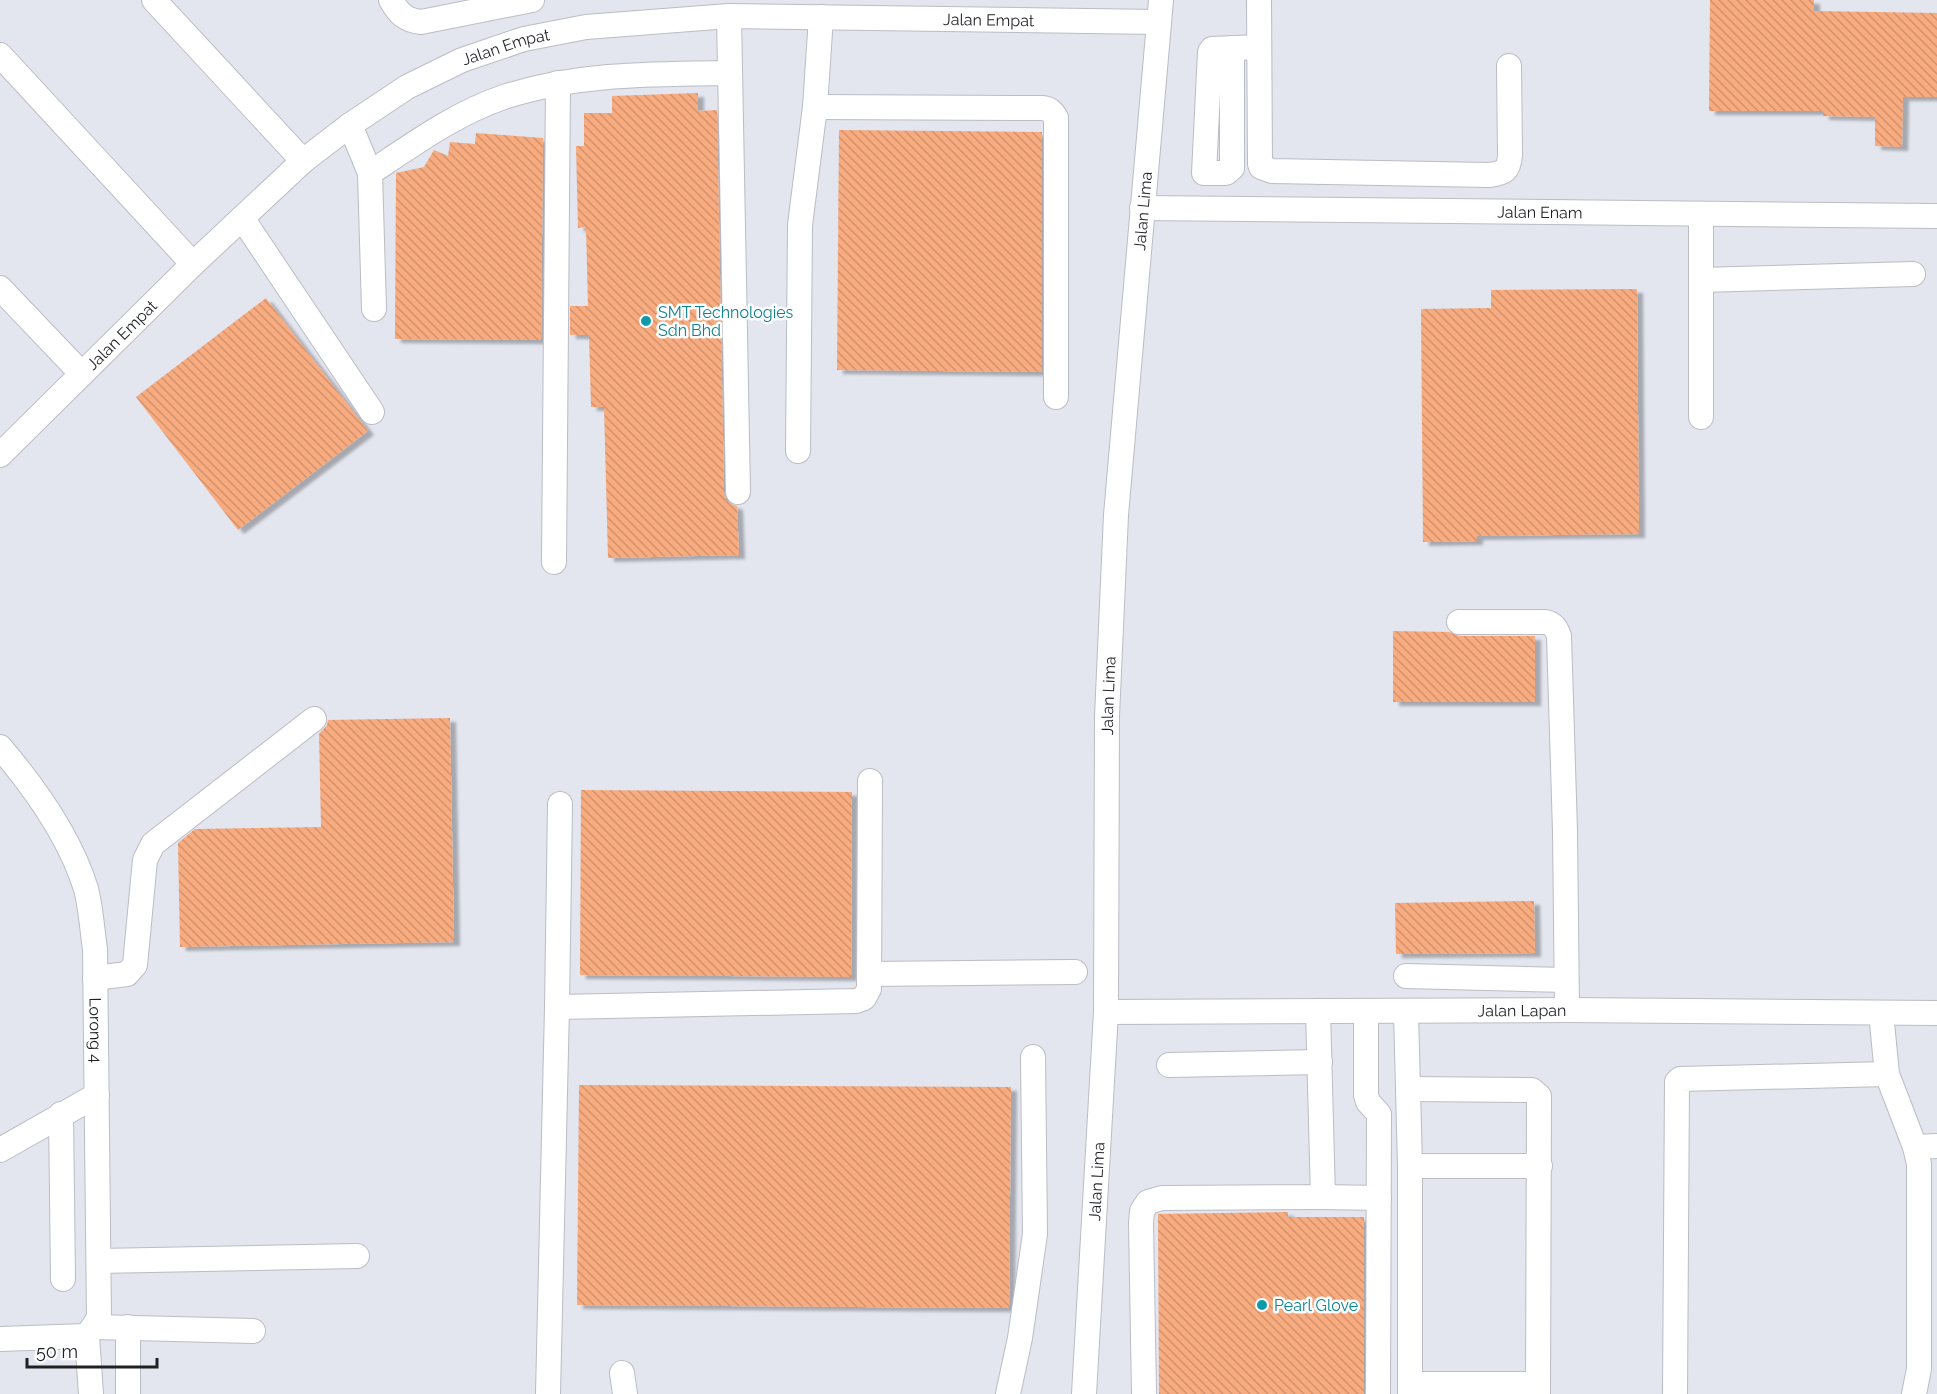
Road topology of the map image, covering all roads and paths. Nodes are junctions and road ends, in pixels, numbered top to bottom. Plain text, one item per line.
1 (154, 0) edge
2 (390, 0) edge
3 (532, 0) edge
4 (1259, 0) edge
5 (659, 11) edge
6 (1160, 11) edge
7 (729, 16) junction
8 (821, 16) junction
9 (1259, 47) junction
10 (1232, 48) dead end
11 (0, 55) edge
12 (1509, 66) dead end
13 (730, 73) junction
14 (558, 83) junction
15 (815, 107) junction
16 (350, 125) junction
17 (303, 161) junction
18 (370, 173) junction
19 (1142, 208) junction
20 (1701, 214) junction
21 (1937, 216) edge
22 (242, 218) junction
23 (193, 264) junction
24 (1913, 274) dead end
25 (1701, 280) junction
26 (0, 288) edge
27 (374, 309) dead end
28 (82, 374) junction
29 (1056, 397) dead end
30 (372, 412) dead end
31 (1701, 417) dead end
32 (798, 452) dead end
33 (0, 455) edge
34 (738, 492) dead end
35 (554, 562) dead end
36 (1459, 622) dead end
37 (314, 719) dead end
38 (0, 747) edge
39 (870, 781) dead end
40 (560, 804) dead end
41 (1075, 972) dead end
42 (869, 974) junction
43 (1406, 976) dead end
44 (95, 978) junction
45 (1566, 980) junction
46 (557, 1007) junction
47 (1567, 1010) junction
48 (1318, 1011) junction
49 (1366, 1011) junction
50 (1106, 1012) junction
51 (1406, 1012) junction
52 (1881, 1013) junction
53 (1937, 1013) edge
54 (1033, 1057) dead end
55 (1320, 1062) junction
56 (1170, 1065) dead end
57 (1887, 1074) junction
58 (1408, 1089) junction
59 (97, 1095) junction
60 (61, 1114) junction
61 (1926, 1147) edge
62 (0, 1150) edge
63 (1410, 1166) junction
64 (1540, 1166) junction
65 (1323, 1197) junction
66 (1379, 1198) junction
67 (357, 1256) dead end
68 (99, 1261) junction
69 (63, 1279) dead end
70 (128, 1328) junction
71 (253, 1331) dead end
72 (90, 1332) junction
73 (0, 1339) edge
74 (1410, 1389) edge
75 (1538, 1389) edge
76 (91, 1394) edge
77 (128, 1394) edge
78 (548, 1394) edge
79 (1008, 1394) edge
80 (1084, 1394) edge
81 (1144, 1394) edge
82 (1378, 1394) edge
83 (1675, 1394) edge
84 (1914, 1394) edge

1 - 17 street
2 - 3 street
4 - 9 street
5 - 7 street, Jalan Empat
5 - 16 street, Jalan Empat
6 - 8 street, Jalan Empat
6 - 19 street, Jalan Lima
7 - 8 street, Jalan Empat
7 - 13 street
8 - 15 street
9 - 10 street
9 - 12 street
11 - 23 street
13 - 14 street
13 - 34 street
14 - 18 street
14 - 35 street
15 - 29 street
15 - 32 street
16 - 17 street, Jalan Empat
16 - 18 street
17 - 22 street, Jalan Empat
18 - 27 street
19 - 20 street, Jalan Enam
19 - 50 street, Jalan Lima
20 - 21 street, Jalan Enam
20 - 25 street
22 - 23 street, Jalan Empat
22 - 30 street
23 - 28 street, Jalan Empat
24 - 25 street
25 - 31 street
26 - 28 street
28 - 33 street, Jalan Empat
36 - 45 street
37 - 44 street
38 - 44 street, Lorong 4
39 - 42 street
40 - 46 street
41 - 42 street
42 - 46 street
43 - 45 street
44 - 59 street, Lorong 4
45 - 47 street
46 - 78 street
47 - 51 street, Jalan Lapan
47 - 52 street, Jalan Lapan
48 - 49 street, Jalan Lapan
48 - 50 street, Jalan Lapan
48 - 55 street
49 - 51 street, Jalan Lapan
49 - 66 street
50 - 80 street, Jalan Lima
51 - 58 street
52 - 53 street, Jalan Lapan
52 - 57 street
54 - 79 street
55 - 56 street
55 - 65 street
57 - 61 street
57 - 83 street
58 - 63 street
58 - 64 street
59 - 60 street
59 - 68 street, Lorong 4
60 - 62 street
60 - 69 street
61 - 84 street
63 - 64 street
63 - 74 street
64 - 75 street
65 - 66 street
65 - 81 street
66 - 82 street
67 - 68 street
68 - 72 street, Lorong 4
70 - 71 street
70 - 72 street
70 - 77 street
72 - 73 street
72 - 76 street, Lorong 4
74 - 75 street

